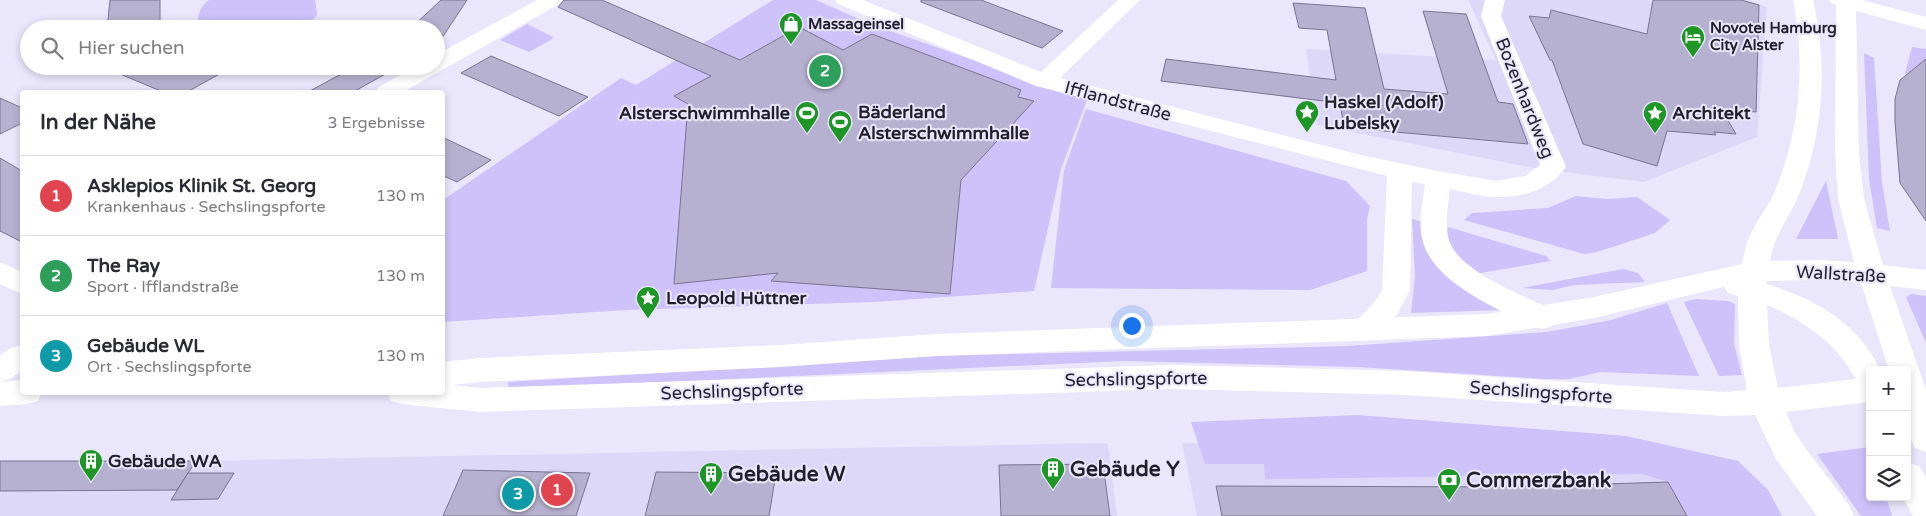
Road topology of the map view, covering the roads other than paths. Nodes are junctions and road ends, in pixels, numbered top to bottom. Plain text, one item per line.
1 (552, 0) edge
2 (845, 0) edge
3 (1130, 0) edge
4 (1495, 0) edge
5 (1803, 0) edge
6 (1889, 0) edge
7 (1844, 1) edge
8 (1926, 10) edge
9 (1926, 24) edge
10 (445, 59) edge
11 (417, 75) edge
12 (1044, 82) junction
13 (391, 90) edge
14 (1400, 172) junction
15 (1438, 179) junction
16 (0, 272) edge
17 (1872, 273) junction
18 (1926, 280) edge
19 (1754, 281) junction
20 (20, 283) edge
21 (1542, 318) junction
22 (1365, 330) junction
23 (20, 357) edge
24 (1907, 366) edge
25 (1866, 368) edge
26 (0, 370) edge
27 (445, 374) edge
28 (1911, 378) edge
29 (1866, 390) edge
30 (20, 393) edge
31 (0, 394) edge
32 (431, 395) edge
33 (1766, 402) junction
34 (1926, 439) edge
35 (1911, 483) edge
36 (1926, 508) edge
37 (1837, 516) edge

1 - 10 main road
2 - 12 main road, Ifflandstraße
3 - 12 main road
4 - 15 main road, Bozenhardweg
5 - 19 main road
6 - 8 main road
7 - 9 main road
7 - 17 main road
11 - 13 main road
12 - 14 main road, Ifflandstraße
14 - 15 main road, Ifflandstraße
14 - 22 main road
15 - 21 main road
16 - 20 main road
17 - 18 main road, Wallstraße
17 - 19 main road, Wallstraße
17 - 24 main road
19 - 21 main road, Sechslingspforte
19 - 25 main road
19 - 33 main road
21 - 22 main road, Sechslingspforte
22 - 27 main road, Sechslingspforte
23 - 26 main road
28 - 34 main road
29 - 33 main road, Sechslingspforte
30 - 31 main road
32 - 33 main road, Sechslingspforte
33 - 37 main road
35 - 36 main road

